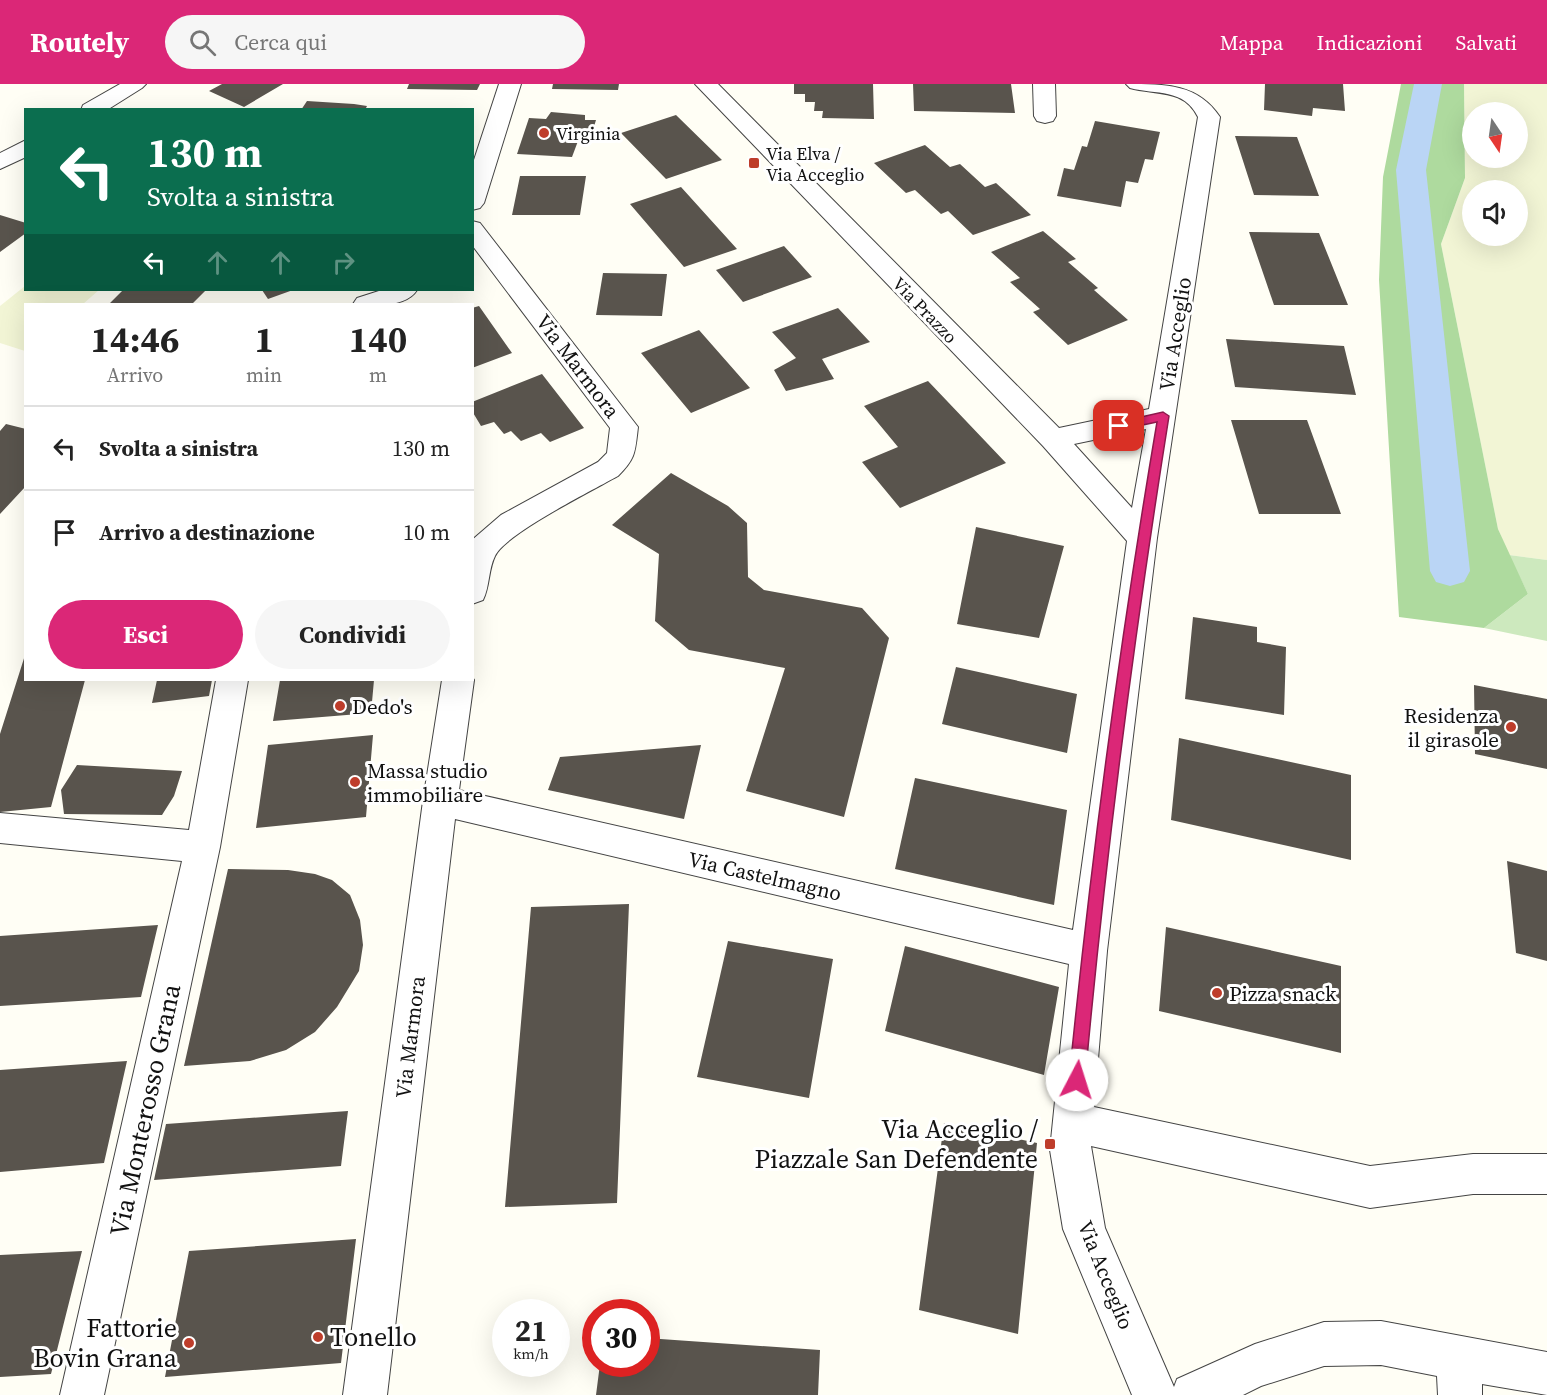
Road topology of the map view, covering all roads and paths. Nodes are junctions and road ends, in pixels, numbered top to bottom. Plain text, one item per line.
1 (135, 84) edge
2 (510, 84) edge
3 (706, 84) edge
4 (1044, 84) edge
5 (1137, 84) edge
6 (1197, 89) edge
7 (94, 108) edge
8 (1045, 117) dead end
9 (24, 148) edge
10 (0, 162) edge
11 (474, 197) edge
12 (474, 234) edge
13 (483, 260) edge
14 (402, 291) edge
15 (369, 303) edge
16 (1163, 416) junction
17 (1053, 439) junction
18 (1142, 538) junction
19 (474, 583) edge
20 (232, 681) edge
21 (458, 681) edge
22 (440, 801) junction
23 (0, 828) edge
24 (203, 846) junction
25 (1089, 951) junction
26 (1073, 1122) junction
27 (1547, 1174) edge
28 (1547, 1374) edge
29 (1460, 1376) edge
30 (85, 1385) edge
31 (364, 1395) edge
32 (1155, 1395) edge
33 (1193, 1395) edge

1 - 7 street
2 - 11 street
3 - 17 street, Via Prazzo
4 - 8 street
5 - 6 street
6 - 16 street, Via Acceglio
9 - 10 street
12 - 13 street, Via Marmora
13 - 19 street, Via Marmora
14 - 15 street
16 - 17 street
16 - 18 street, Via Acceglio
17 - 18 street, Via Prazzo
18 - 25 street, Via Acceglio
20 - 24 street, Via Monterosso Grana
21 - 22 street, Via Marmora
22 - 25 street, Via Castelmagno
22 - 31 street, Via Marmora
23 - 24 street
24 - 30 street, Via Monterosso Grana
25 - 26 street, Via Acceglio
26 - 27 street
26 - 32 street, Via Acceglio
28 - 29 street
29 - 33 street

